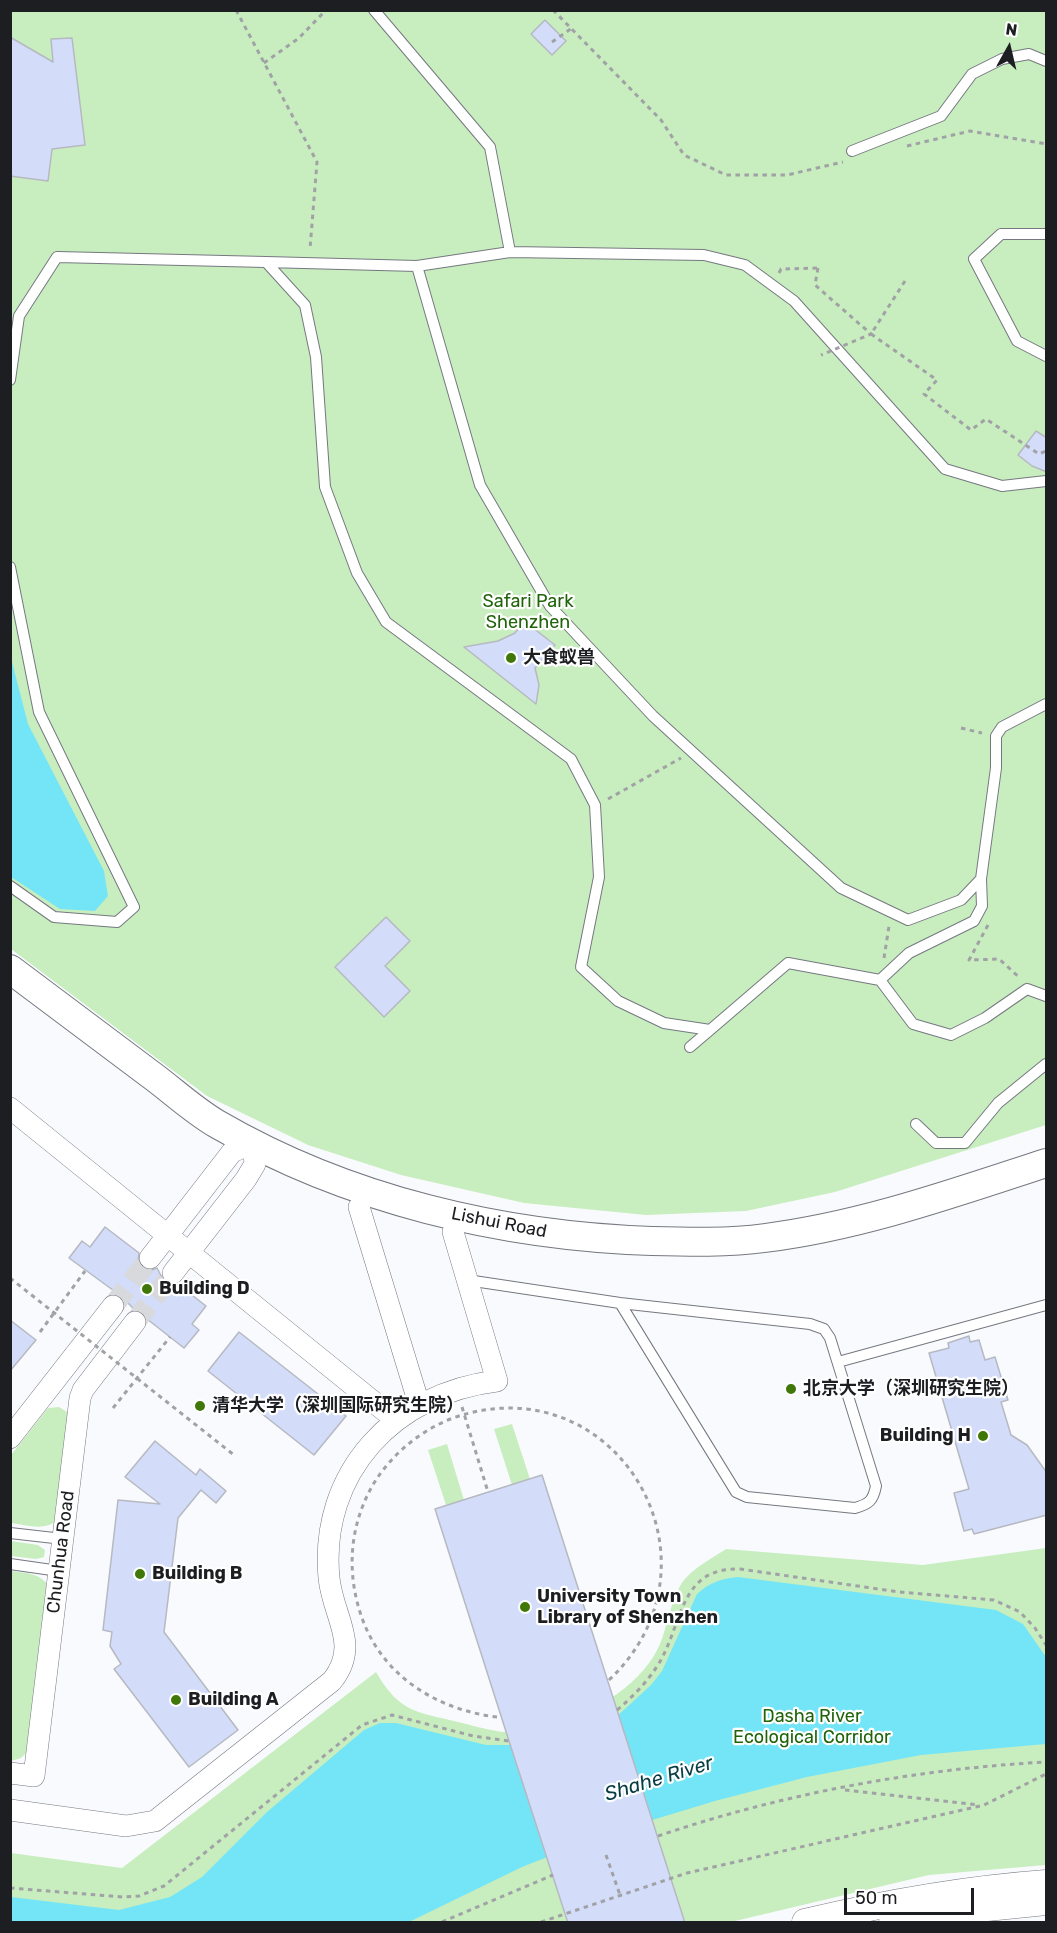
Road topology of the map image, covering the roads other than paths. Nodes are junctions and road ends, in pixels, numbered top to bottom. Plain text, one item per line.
1 (374, 10) edge
2 (1047, 61) edge
3 (852, 151) dead end
4 (1047, 234) edge
5 (510, 252) junction
6 (266, 262) junction
7 (417, 267) junction
8 (1047, 356) edge
9 (10, 380) edge
10 (1047, 481) edge
11 (10, 567) edge
12 (1047, 704) edge
13 (981, 879) junction
14 (10, 886) edge
15 (10, 969) edge
16 (880, 981) junction
17 (10, 990) edge
18 (1047, 996) edge
19 (710, 1030) junction
20 (690, 1047) dead end
21 (1047, 1064) edge
22 (10, 1108) edge
23 (916, 1124) dead end
24 (247, 1153) junction
25 (1047, 1163) edge
26 (1047, 1179) edge
27 (359, 1207) junction
28 (453, 1232) junction
29 (168, 1235) junction
30 (189, 1252) junction
31 (150, 1258) tunnel mouth
32 (173, 1273) tunnel mouth
33 (467, 1280) junction
34 (620, 1303) junction
35 (1047, 1305) edge
36 (113, 1306) tunnel mouth
37 (135, 1322) tunnel mouth
38 (838, 1362) junction
39 (72, 1382) junction
40 (419, 1404) junction
41 (396, 1420) junction
42 (10, 1438) edge
43 (10, 1533) edge
44 (63, 1539) junction
45 (10, 1564) edge
46 (59, 1571) junction
47 (10, 1773) edge
48 (10, 1810) edge
49 (1047, 1883) edge
50 (1047, 1902) edge
51 (805, 1923) edge
52 (892, 1923) edge

1 - 5 lane
2 - 3 lane
4 - 8 lane
5 - 7 lane
5 - 10 lane
6 - 7 lane
6 - 9 lane
6 - 19 lane
7 - 13 lane
11 - 14 lane
12 - 13 lane
13 - 16 lane
15 - 24 main road, Lishui Road
16 - 18 lane
16 - 19 lane
17 - 24 main road, Lishui Road
19 - 20 lane
21 - 23 lane
22 - 29 street
24 - 25 main road, Lishui Road
24 - 27 main road, Lishui Road
24 - 29 street
24 - 30 street
26 - 28 main road, Lishui Road
27 - 28 main road, Lishui Road
27 - 40 street
28 - 33 street
29 - 30 street
29 - 31 street
30 - 32 street
30 - 41 street
33 - 34 lane
33 - 40 street
34 - 38 lane
34 - 38 lane
35 - 38 lane
36 - 39 street, Chunhua Road
37 - 39 street, Chunhua Road
39 - 42 street, Chunhua Road
39 - 44 street, Chunhua Road
40 - 41 street
41 - 48 street
43 - 44 lane
44 - 46 street, Chunhua Road
45 - 46 lane
46 - 47 street, Chunhua Road
49 - 51 street
50 - 52 street

